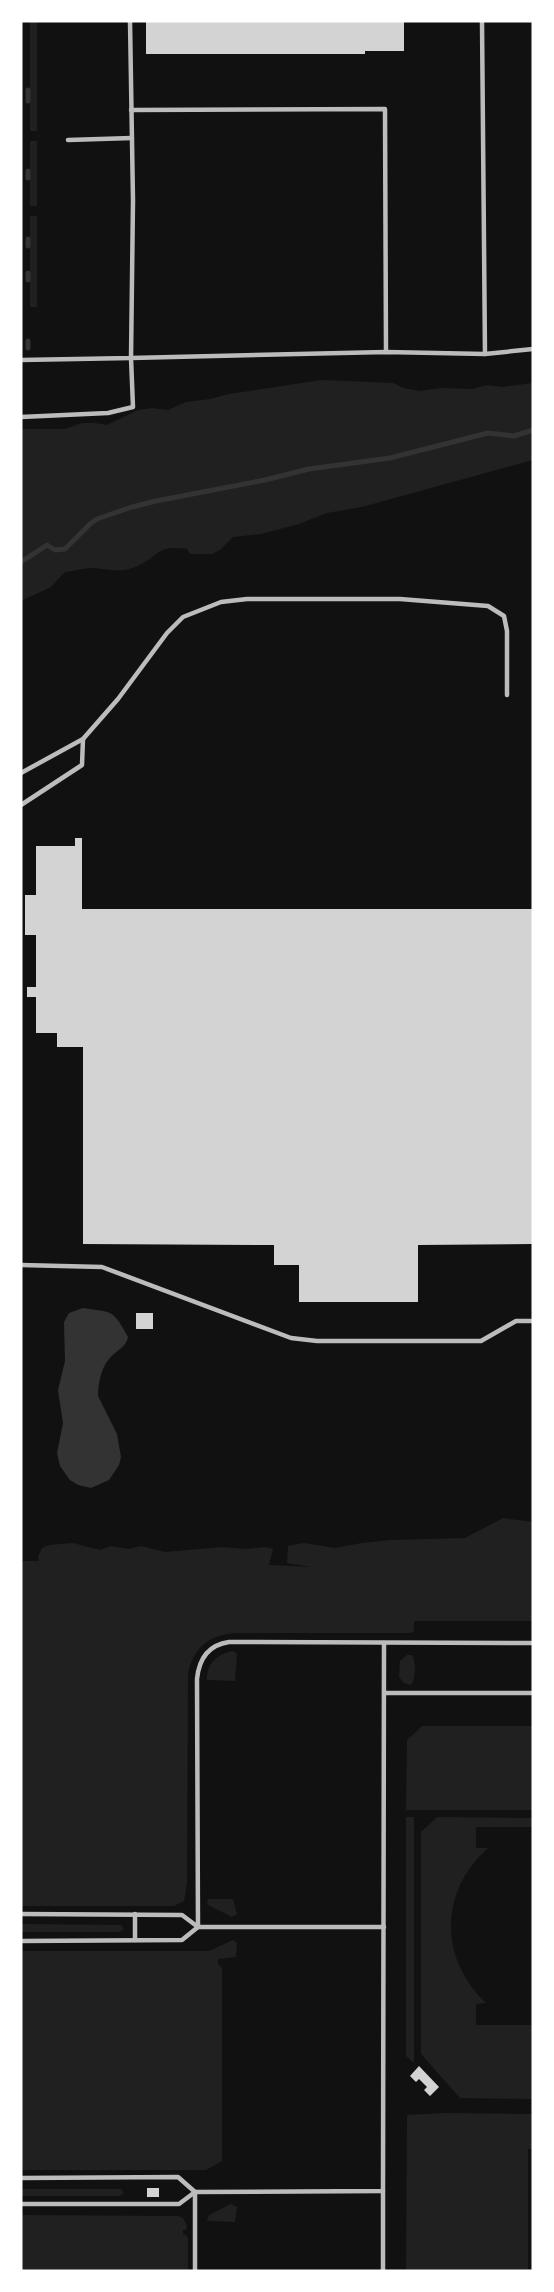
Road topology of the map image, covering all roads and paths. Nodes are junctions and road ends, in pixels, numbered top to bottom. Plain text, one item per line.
1 (130, 21) edge
2 (482, 21) edge
3 (131, 110) junction
4 (132, 138) junction
5 (68, 140) dead end
6 (533, 349) edge
7 (387, 352) junction
8 (484, 354) junction
9 (131, 358) junction
10 (21, 360) edge
11 (21, 417) edge
12 (507, 695) dead end
13 (83, 739) junction
14 (21, 773) edge
15 (21, 805) edge
16 (21, 1265) edge
17 (533, 1321) edge
18 (384, 1643) junction
19 (533, 1643) edge
20 (384, 1693) junction
21 (533, 1693) edge
22 (21, 1914) edge
23 (135, 1914) junction
24 (198, 1927) junction
25 (384, 1927) junction
26 (135, 1940) junction
27 (21, 1941) edge
28 (21, 2178) edge
29 (383, 2191) junction
30 (195, 2192) junction
31 (21, 2204) edge
32 (195, 2271) edge
33 (383, 2271) edge

1 - 3 lane
2 - 8 lane
3 - 4 lane
3 - 7 lane
4 - 5 lane
4 - 9 lane
6 - 8 lane
7 - 8 lane
7 - 9 lane
9 - 10 lane
9 - 11 lane
12 - 13 lane
13 - 14 lane
13 - 15 lane
16 - 17 lane
18 - 19 lane
18 - 20 lane
18 - 24 lane
20 - 21 lane
20 - 25 lane
22 - 23 lane
23 - 24 lane
23 - 26 lane
24 - 25 lane
24 - 26 lane
25 - 29 lane
26 - 27 lane
28 - 30 lane
29 - 30 lane
29 - 33 lane
30 - 31 lane
30 - 32 lane

